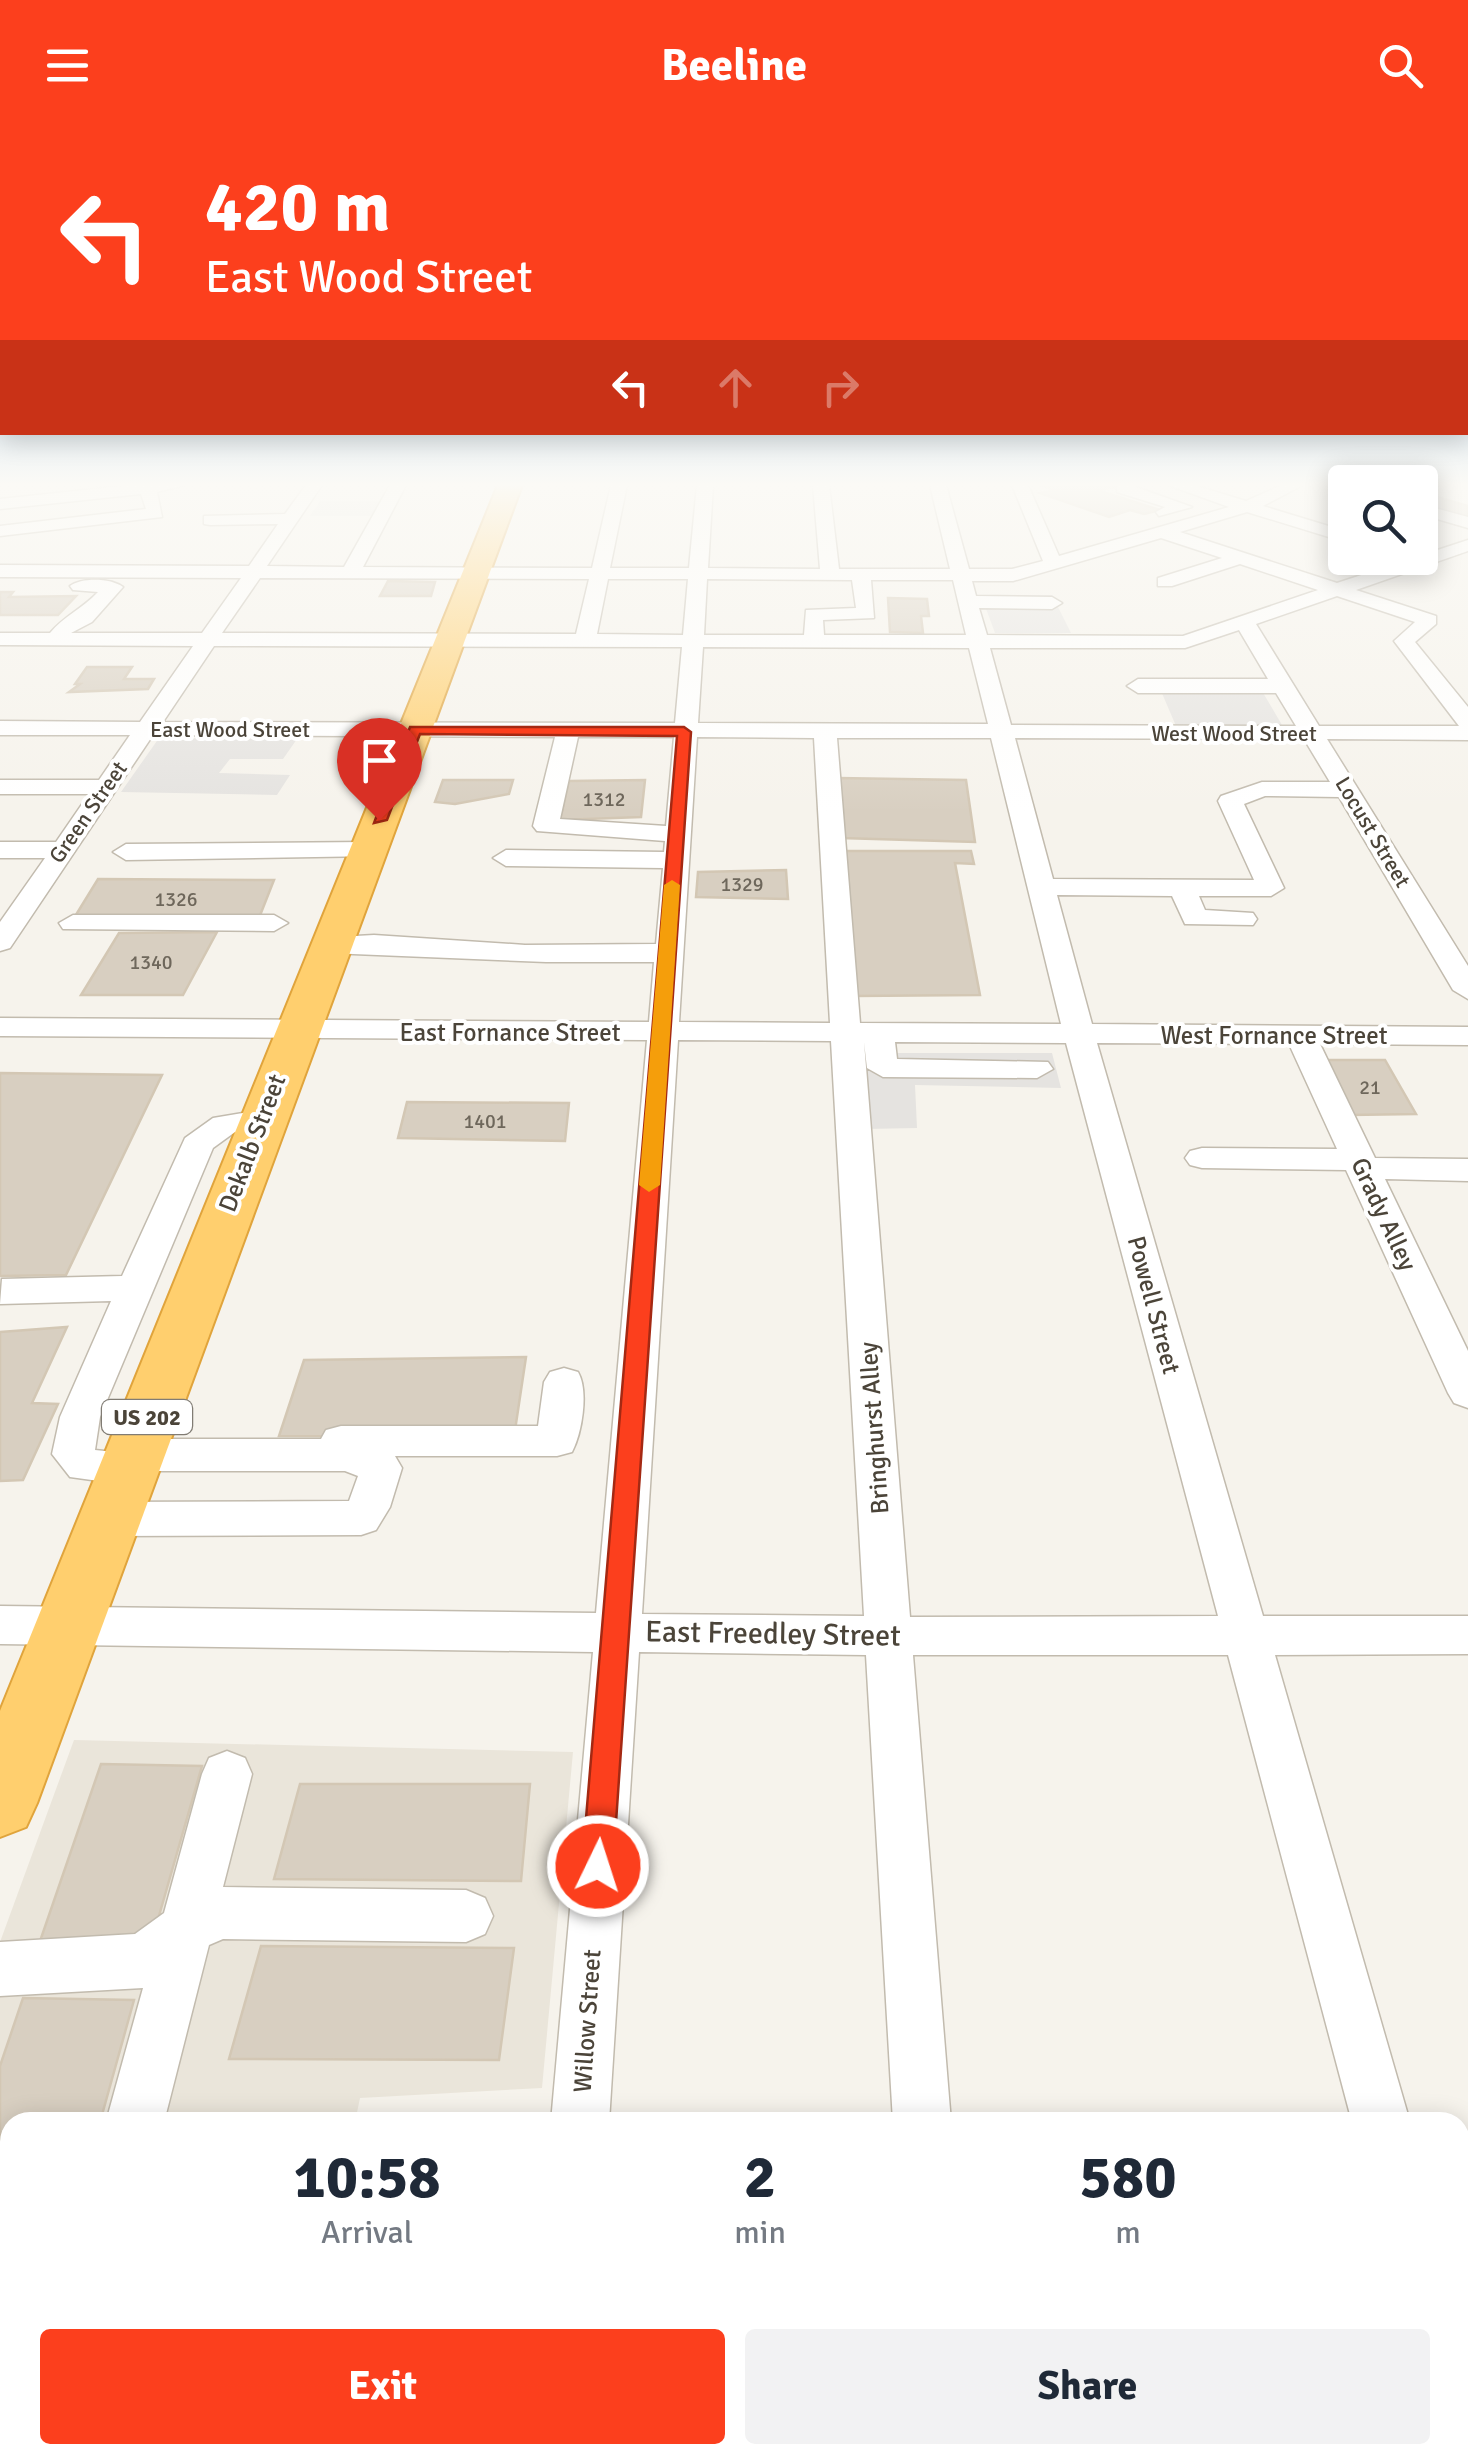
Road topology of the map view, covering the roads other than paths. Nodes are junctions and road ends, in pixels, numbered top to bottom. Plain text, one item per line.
1 (108, 594) edge
2 (238, 594) edge
3 (468, 594) edge
4 (597, 594) edge
5 (696, 594) edge
6 (863, 594) edge
7 (919, 594) edge
8 (965, 594) edge
9 (990, 594) edge
10 (1329, 594) edge
11 (1346, 594) edge
12 (1052, 602) dead end
13 (969, 611) junction
14 (1244, 623) junction
15 (1063, 624) dead end
16 (0, 638) edge
17 (56, 639) junction
18 (208, 639) junction
19 (450, 641) junction
20 (585, 641) junction
21 (694, 642) junction
22 (814, 642) junction
23 (1118, 642) junction
24 (1138, 686) junction
25 (1289, 694) junction
26 (1249, 700) dead end
27 (1468, 722) edge
28 (0, 728) edge
29 (146, 728) junction
30 (415, 730) junction
31 (568, 730) junction
32 (684, 732) junction
33 (1001, 732) junction
34 (825, 733) junction
35 (1159, 733) junction
36 (1314, 733) junction
37 (1468, 733) edge
38 (1260, 759) dead end
39 (0, 786) edge
40 (106, 787) junction
41 (1278, 789) junction
42 (1347, 790) junction
43 (675, 847) junction
44 (0, 850) edge
45 (61, 850) junction
46 (367, 850) junction
47 (126, 852) dead end
48 (506, 858) dead end
49 (1042, 888) junction
50 (1182, 888) junction
51 (1244, 919) dead end
52 (73, 923) dead end
53 (274, 923) dead end
54 (3, 933) edge
55 (1434, 935) junction
56 (1468, 935) edge
57 (329, 944) junction
58 (667, 953) junction
59 (1468, 990) edge
60 (0, 1027) edge
61 (294, 1031) junction
62 (662, 1033) junction
63 (862, 1034) junction
64 (1080, 1034) junction
65 (1301, 1036) junction
66 (1468, 1036) edge
67 (1037, 1069) dead end
68 (260, 1120) junction
69 (1202, 1158) dead end
70 (1360, 1164) junction
71 (1468, 1170) edge
72 (134, 1288) junction
73 (2, 1292) edge
74 (564, 1382) dead end
75 (1468, 1392) edge
76 (127, 1471) junction
77 (0, 1625) edge
78 (68, 1625) junction
79 (614, 1632) junction
80 (1468, 1635) edge
81 (889, 1636) junction
82 (1246, 1637) junction
83 (227, 1774) dead end
84 (0, 1802) edge
85 (466, 1916) dead end
86 (188, 1927) junction
87 (0, 1969) edge
88 (138, 2112) edge
89 (581, 2112) edge
90 (921, 2112) edge
91 (1378, 2112) edge

1 - 17 street
2 - 18 street, Green Street
3 - 19 highway, Dekalb Street / US 202
4 - 20 street
5 - 21 street, Willow Street
6 - 22 street
7 - 13 street
8 - 13 street, Powell Street
9 - 13 street
10 - 14 street
11 - 27 street
12 - 13 street
13 - 15 street
13 - 22 street
13 - 23 street
13 - 33 street, Powell Street
14 - 23 street
14 - 25 street, Locust Street
16 - 17 street
17 - 18 street
18 - 19 street
18 - 29 street, Green Street
19 - 20 street
19 - 30 highway, Dekalb Street / US 202
20 - 21 street
21 - 22 street
21 - 32 street, Willow Street
23 - 24 street
24 - 25 street
24 - 35 street
25 - 26 street
25 - 36 street, Locust Street
28 - 29 street, East Wood Street
29 - 30 street, East Wood Street
29 - 40 street, Green Street
30 - 31 street, East Wood Street
30 - 46 highway, Dekalb Street / US 202
31 - 32 street, East Wood Street
31 - 43 street
32 - 34 street, East Wood Street
32 - 43 street, Willow Street
33 - 34 street, East Wood Street
33 - 35 street, West Wood Street
33 - 49 street, Powell Street
34 - 63 street, Bringhurst Alley
35 - 36 street, West Wood Street
36 - 37 street, West Wood Street
36 - 42 street, Locust Street
38 - 41 street
39 - 40 street
40 - 45 street, Green Street
41 - 42 street
41 - 50 street
42 - 55 street, Locust Street
43 - 48 street
43 - 58 street, Willow Street
44 - 45 street
45 - 54 street, Green Street
46 - 47 street
46 - 57 highway, Dekalb Street / US 202
49 - 50 street
49 - 64 street, Powell Street
50 - 51 street
52 - 53 street
55 - 56 street
55 - 59 street, Locust Street
57 - 58 street
57 - 61 highway, Dekalb Street / US 202
58 - 62 street, Willow Street
60 - 61 street, East Fornance Street
61 - 62 street, East Fornance Street
61 - 68 highway, Dekalb Street / US 202
62 - 63 street, East Fornance Street
62 - 79 street, Willow Street
63 - 64 street, East Fornance Street
63 - 67 street
63 - 81 street, Bringhurst Alley
64 - 65 street, West Fornance Street
64 - 82 street, Powell Street
65 - 66 street, West Fornance Street
65 - 70 street, Grady Alley
68 - 72 street
68 - 76 highway, Dekalb Street / US 202
69 - 70 street
70 - 71 street
70 - 75 street, Grady Alley
72 - 73 street
72 - 76 street
74 - 76 street
76 - 76 street
76 - 78 highway, Dekalb Street / US 202
77 - 78 street, East Freedley Street
78 - 79 street, East Freedley Street
78 - 84 highway, Dekalb Street / US 202
79 - 81 street, East Freedley Street
79 - 89 street, Willow Street
80 - 82 street, East Freedley Street
81 - 82 street, East Freedley Street
81 - 90 street, Bringhurst Alley
82 - 91 street, Powell Street
83 - 86 street
85 - 86 street
86 - 87 street
86 - 88 street

